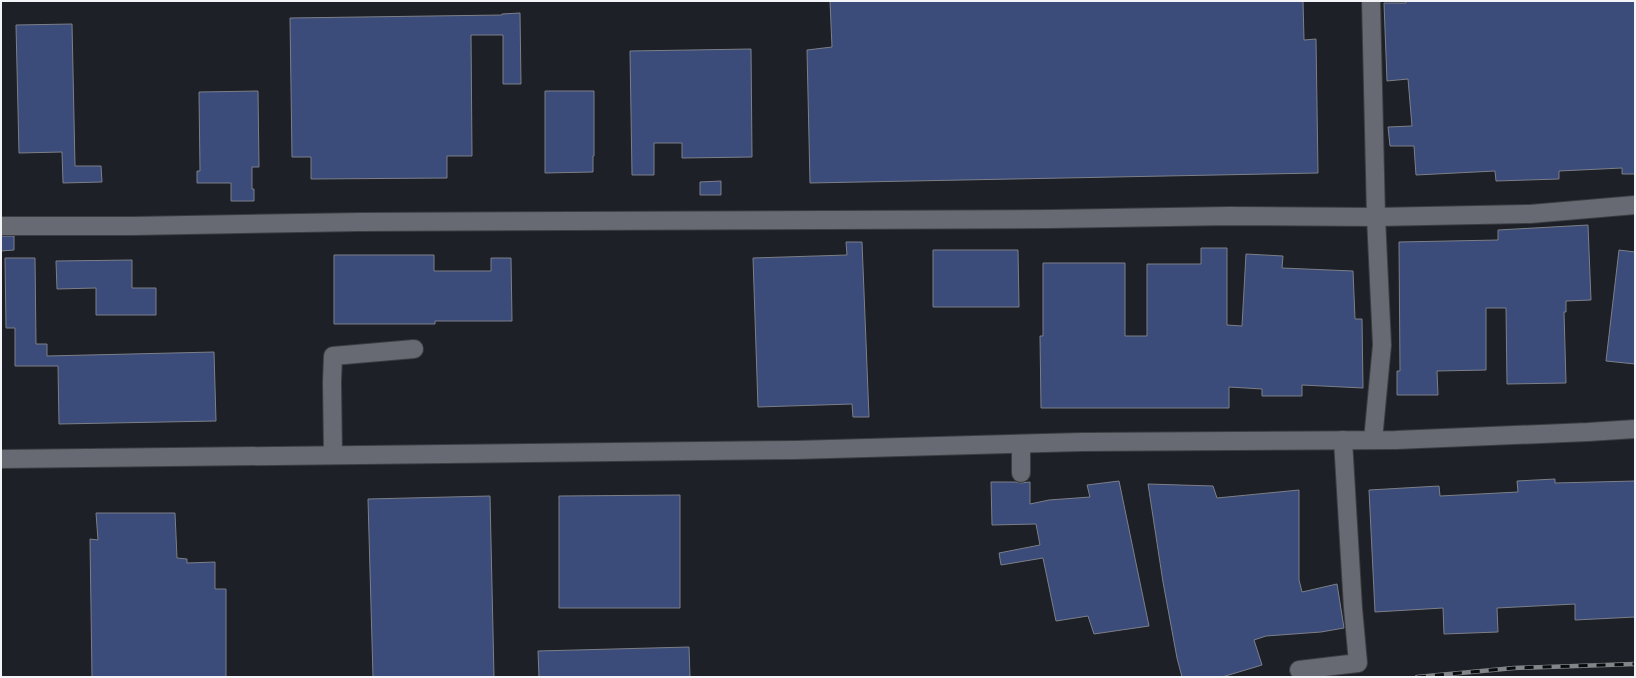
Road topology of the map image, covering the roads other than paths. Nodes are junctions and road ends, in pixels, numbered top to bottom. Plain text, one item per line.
1 (1371, 1) edge
2 (1635, 205) edge
3 (1376, 216) junction
4 (1, 226) edge
5 (414, 349) dead end
6 (1635, 429) edge
7 (1343, 440) junction
8 (1373, 440) junction
9 (1021, 444) junction
10 (333, 455) junction
11 (1, 459) edge
12 (1021, 473) dead end
13 (1299, 670) dead end

1 - 3 street
2 - 3 street
3 - 4 street
3 - 8 street
5 - 10 street
6 - 8 street
7 - 8 street
7 - 9 street
7 - 13 street
9 - 10 street
9 - 12 street
10 - 11 street

